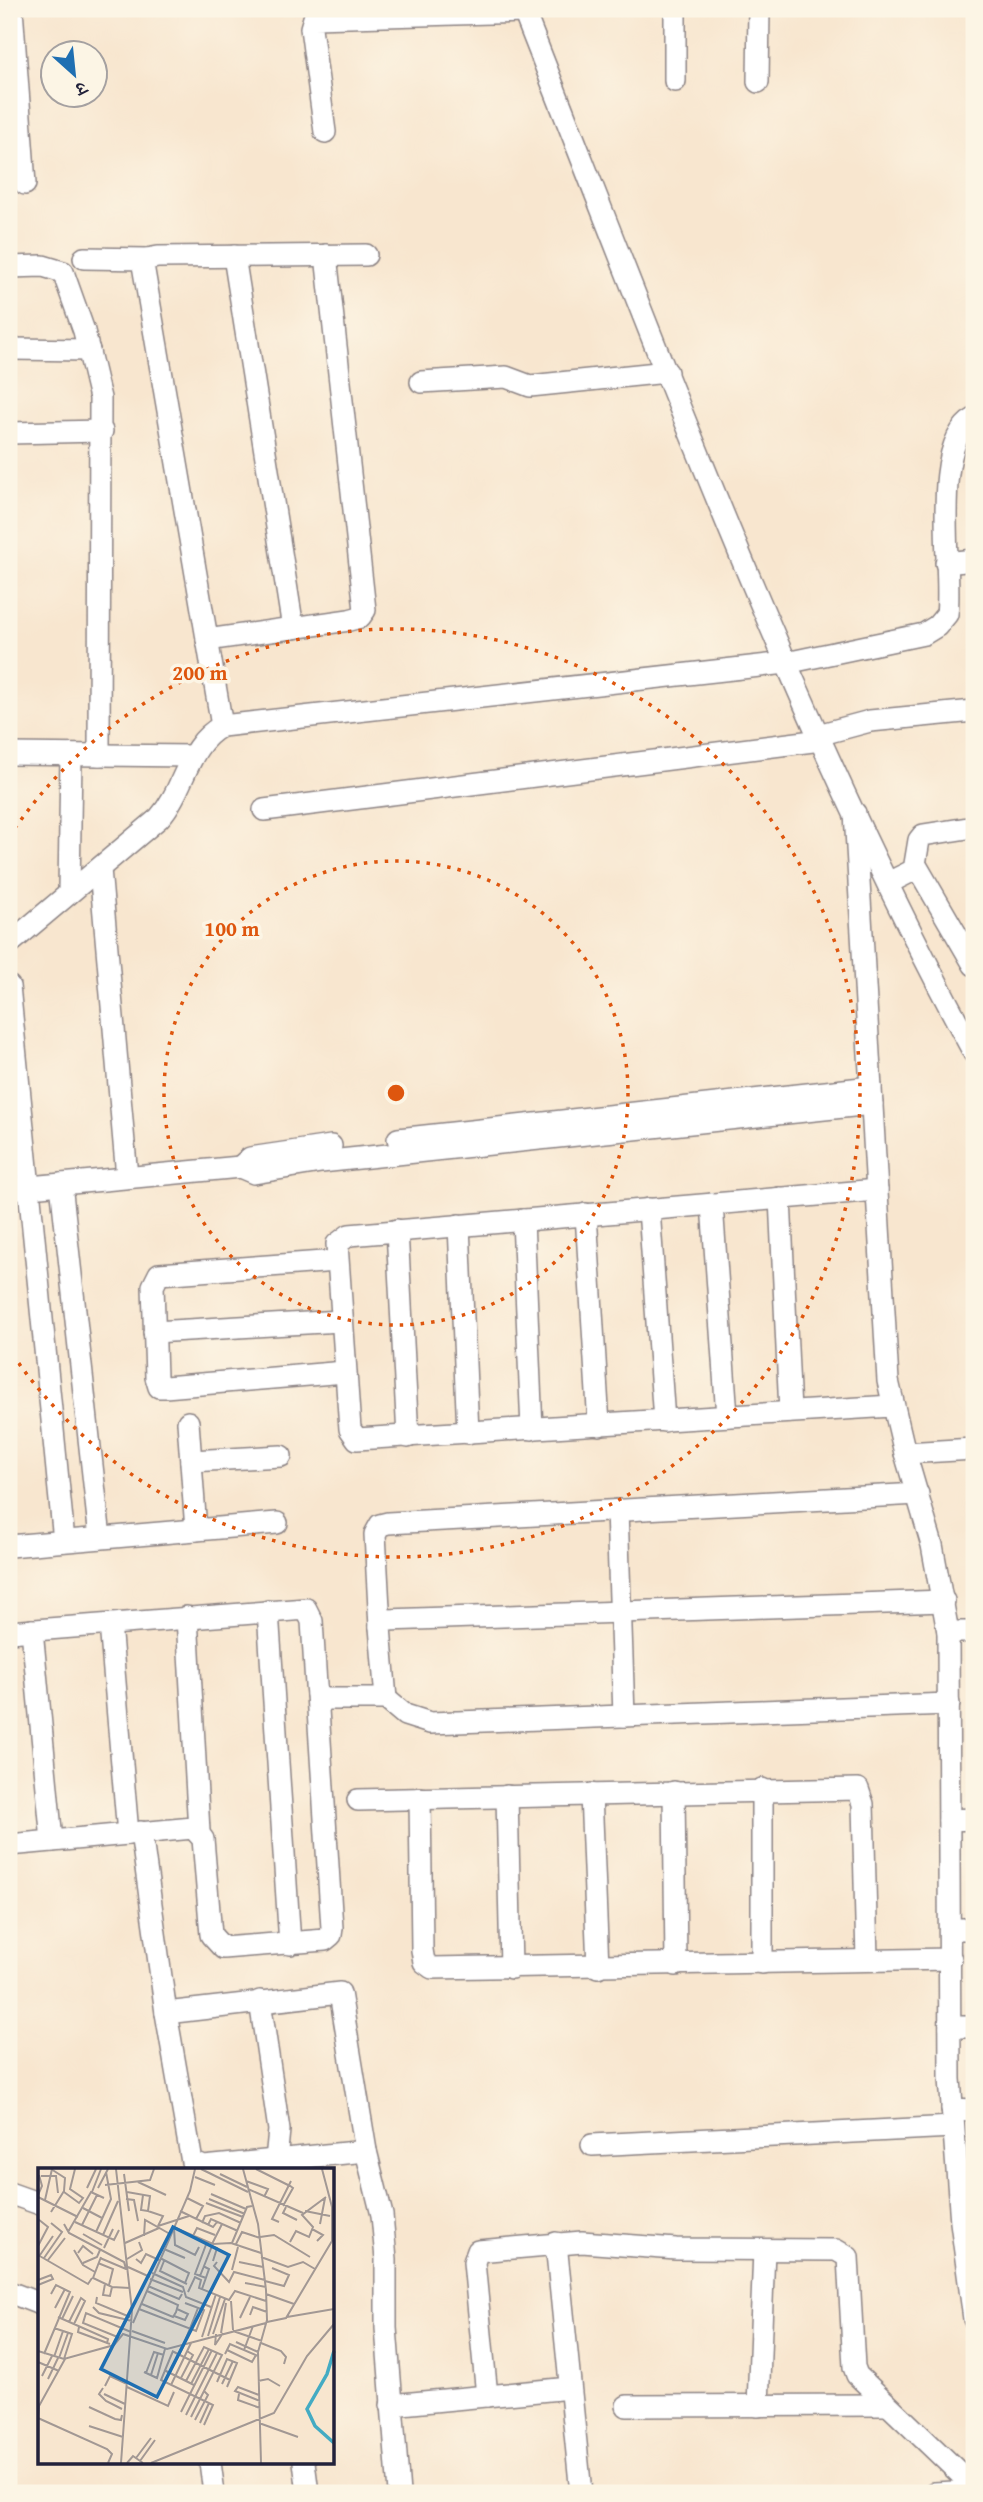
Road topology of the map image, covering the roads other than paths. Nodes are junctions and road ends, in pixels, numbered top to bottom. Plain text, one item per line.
1 (12, 9) edge
2 (675, 9) edge
3 (759, 9) edge
4 (524, 10) edge
5 (13, 81) edge
6 (675, 81) dead end
7 (758, 82) dead end
8 (325, 132) dead end
9 (25, 184) dead end
10 (326, 255) junction
11 (366, 255) dead end
12 (234, 256) junction
13 (84, 258) dead end
14 (147, 259) junction
15 (9, 267) edge
16 (9, 349) edge
17 (89, 351) junction
18 (667, 372) junction
19 (421, 382) dead end
20 (974, 419) edge
21 (102, 431) junction
22 (9, 433) edge
23 (974, 561) edge
24 (946, 563) junction
25 (293, 628) junction
26 (206, 640) junction
27 (800, 660) junction
28 (974, 711) edge
29 (222, 726) junction
30 (829, 732) junction
31 (9, 754) edge
32 (71, 755) junction
33 (99, 755) junction
34 (192, 756) junction
35 (264, 810) dead end
36 (855, 813) junction
37 (974, 827) edge
38 (100, 869) junction
39 (901, 879) junction
40 (69, 892) junction
41 (861, 907) junction
42 (9, 944) edge
43 (974, 965) edge
44 (9, 986) edge
45 (974, 1053) edge
46 (872, 1096) junction
47 (127, 1177) junction
48 (61, 1184) junction
49 (19, 1188) edge
50 (877, 1190) junction
51 (780, 1198) junction
52 (712, 1204) junction
53 (649, 1209) junction
54 (586, 1214) junction
55 (523, 1220) junction
56 (459, 1225) junction
57 (397, 1230) junction
58 (337, 1261) junction
59 (341, 1321) junction
60 (155, 1332) junction
61 (345, 1373) junction
62 (892, 1406) junction
63 (790, 1412) junction
64 (727, 1416) junction
65 (664, 1421) junction
66 (188, 1422) dead end
67 (599, 1425) junction
68 (532, 1429) junction
69 (468, 1433) junction
70 (408, 1437) junction
71 (974, 1449) edge
72 (905, 1453) junction
73 (281, 1455) dead end
74 (191, 1461) junction
75 (918, 1494) junction
76 (617, 1510) junction
77 (277, 1523) dead end
78 (196, 1530) junction
79 (100, 1538) junction
80 (64, 1541) junction
81 (9, 1546) edge
82 (944, 1601) junction
83 (268, 1611) junction
84 (621, 1611) junction
85 (187, 1617) junction
86 (110, 1624) junction
87 (380, 1627) junction
88 (32, 1630) junction
89 (9, 1632) edge
90 (948, 1632) junction
91 (974, 1632) edge
92 (317, 1694) junction
93 (386, 1699) junction
94 (949, 1704) junction
95 (624, 1716) junction
96 (762, 1789) junction
97 (674, 1792) junction
98 (591, 1794) junction
99 (507, 1796) junction
100 (420, 1798) junction
101 (358, 1800) dead end
102 (949, 1819) junction
103 (974, 1819) edge
104 (199, 1831) junction
105 (134, 1833) junction
106 (52, 1840) junction
107 (9, 1844) edge
108 (974, 1928) edge
109 (950, 1929) junction
110 (290, 1944) junction
111 (951, 1959) junction
112 (867, 1960) junction
113 (762, 1963) junction
114 (676, 1965) junction
115 (598, 1966) junction
116 (511, 1968) junction
117 (260, 2001) junction
118 (166, 2013) junction
119 (950, 2026) junction
120 (974, 2027) edge
121 (974, 2110) edge
122 (952, 2118) junction
123 (592, 2146) dead end
124 (366, 2151) junction
125 (276, 2166) edge
126 (9, 2193) edge
127 (38, 2203) edge
128 (556, 2243) junction
129 (764, 2250) junction
130 (970, 2254) edge
131 (9, 2292) edge
132 (38, 2303) edge
133 (974, 2319) edge
134 (570, 2388) junction
135 (487, 2396) junction
136 (886, 2405) junction
137 (391, 2406) junction
138 (627, 2406) dead end
139 (758, 2406) junction
140 (210, 2464) edge
141 (304, 2464) edge
142 (974, 2489) edge
143 (214, 2493) edge
144 (308, 2493) edge
145 (399, 2493) edge
146 (581, 2493) edge
147 (934, 2493) edge

1 - 5 street
2 - 6 street
3 - 7 street
4 - 8 street
4 - 18 street
5 - 9 street
10 - 11 street
10 - 12 street
10 - 25 street
12 - 14 street
12 - 25 street
13 - 14 street
14 - 26 street
15 - 17 street
16 - 17 street
17 - 21 street
18 - 19 street
18 - 27 street
20 - 24 street
21 - 22 street
21 - 33 street
23 - 24 street
24 - 27 street
25 - 26 street
26 - 29 street
27 - 29 street
27 - 30 street
28 - 30 street
29 - 34 street
30 - 35 street
30 - 36 street
31 - 32 street
32 - 33 street
32 - 40 street
33 - 34 street
34 - 38 street
36 - 39 street
36 - 41 street
37 - 39 street
38 - 40 street
38 - 47 street
39 - 41 street
39 - 43 street
39 - 45 street
40 - 42 street
41 - 46 street
44 - 49 street
46 - 47 street
46 - 50 street
47 - 48 street
48 - 49 street
48 - 79 street
49 - 80 street
50 - 51 street
50 - 62 street
51 - 52 street
51 - 63 street
52 - 53 street
52 - 64 street
53 - 54 street
53 - 65 street
54 - 55 street
54 - 67 street
55 - 56 street
55 - 68 street
56 - 57 street
56 - 69 street
57 - 58 street
57 - 70 street
58 - 59 street
58 - 60 street
59 - 60 street
59 - 61 street
60 - 61 street
61 - 70 street
62 - 63 street
62 - 72 street
63 - 64 street
64 - 65 street
65 - 67 street
66 - 74 street
67 - 68 street
68 - 69 street
69 - 70 street
71 - 72 street
72 - 75 street
73 - 74 street
74 - 78 street
75 - 76 street
75 - 82 street
76 - 84 street
76 - 87 street
77 - 78 street
78 - 79 street
79 - 80 street
80 - 81 street
82 - 84 street
82 - 90 street
83 - 85 street
83 - 92 street
83 - 110 street
84 - 87 street
84 - 95 street
85 - 86 street
85 - 104 street
86 - 88 street
86 - 105 street
87 - 93 street
88 - 89 street
88 - 106 street
90 - 91 street
90 - 94 street
92 - 93 street
92 - 110 street
93 - 95 street
94 - 95 street
94 - 102 street
96 - 97 street
96 - 112 street
96 - 113 street
97 - 98 street
97 - 114 street
98 - 99 street
98 - 115 street
99 - 100 street
99 - 116 street
100 - 101 street
100 - 116 street
102 - 103 street
102 - 109 street
104 - 105 street
104 - 110 street
105 - 106 street
105 - 118 street
106 - 107 street
108 - 109 street
109 - 111 street
111 - 112 street
111 - 119 street
112 - 113 street
113 - 114 street
114 - 115 street
115 - 116 street
117 - 118 street
117 - 124 street
117 - 125 street
118 - 125 street
119 - 120 street
119 - 122 street
121 - 122 street
122 - 123 street
122 - 130 street
124 - 125 street
124 - 137 street
126 - 127 street
128 - 129 street
128 - 134 street
128 - 135 street
129 - 136 street
129 - 139 street
130 - 133 street
131 - 132 street
134 - 135 street
134 - 146 street
135 - 137 street
136 - 139 street
136 - 142 street
137 - 145 street
138 - 139 street
140 - 143 street
141 - 144 street
142 - 147 street

